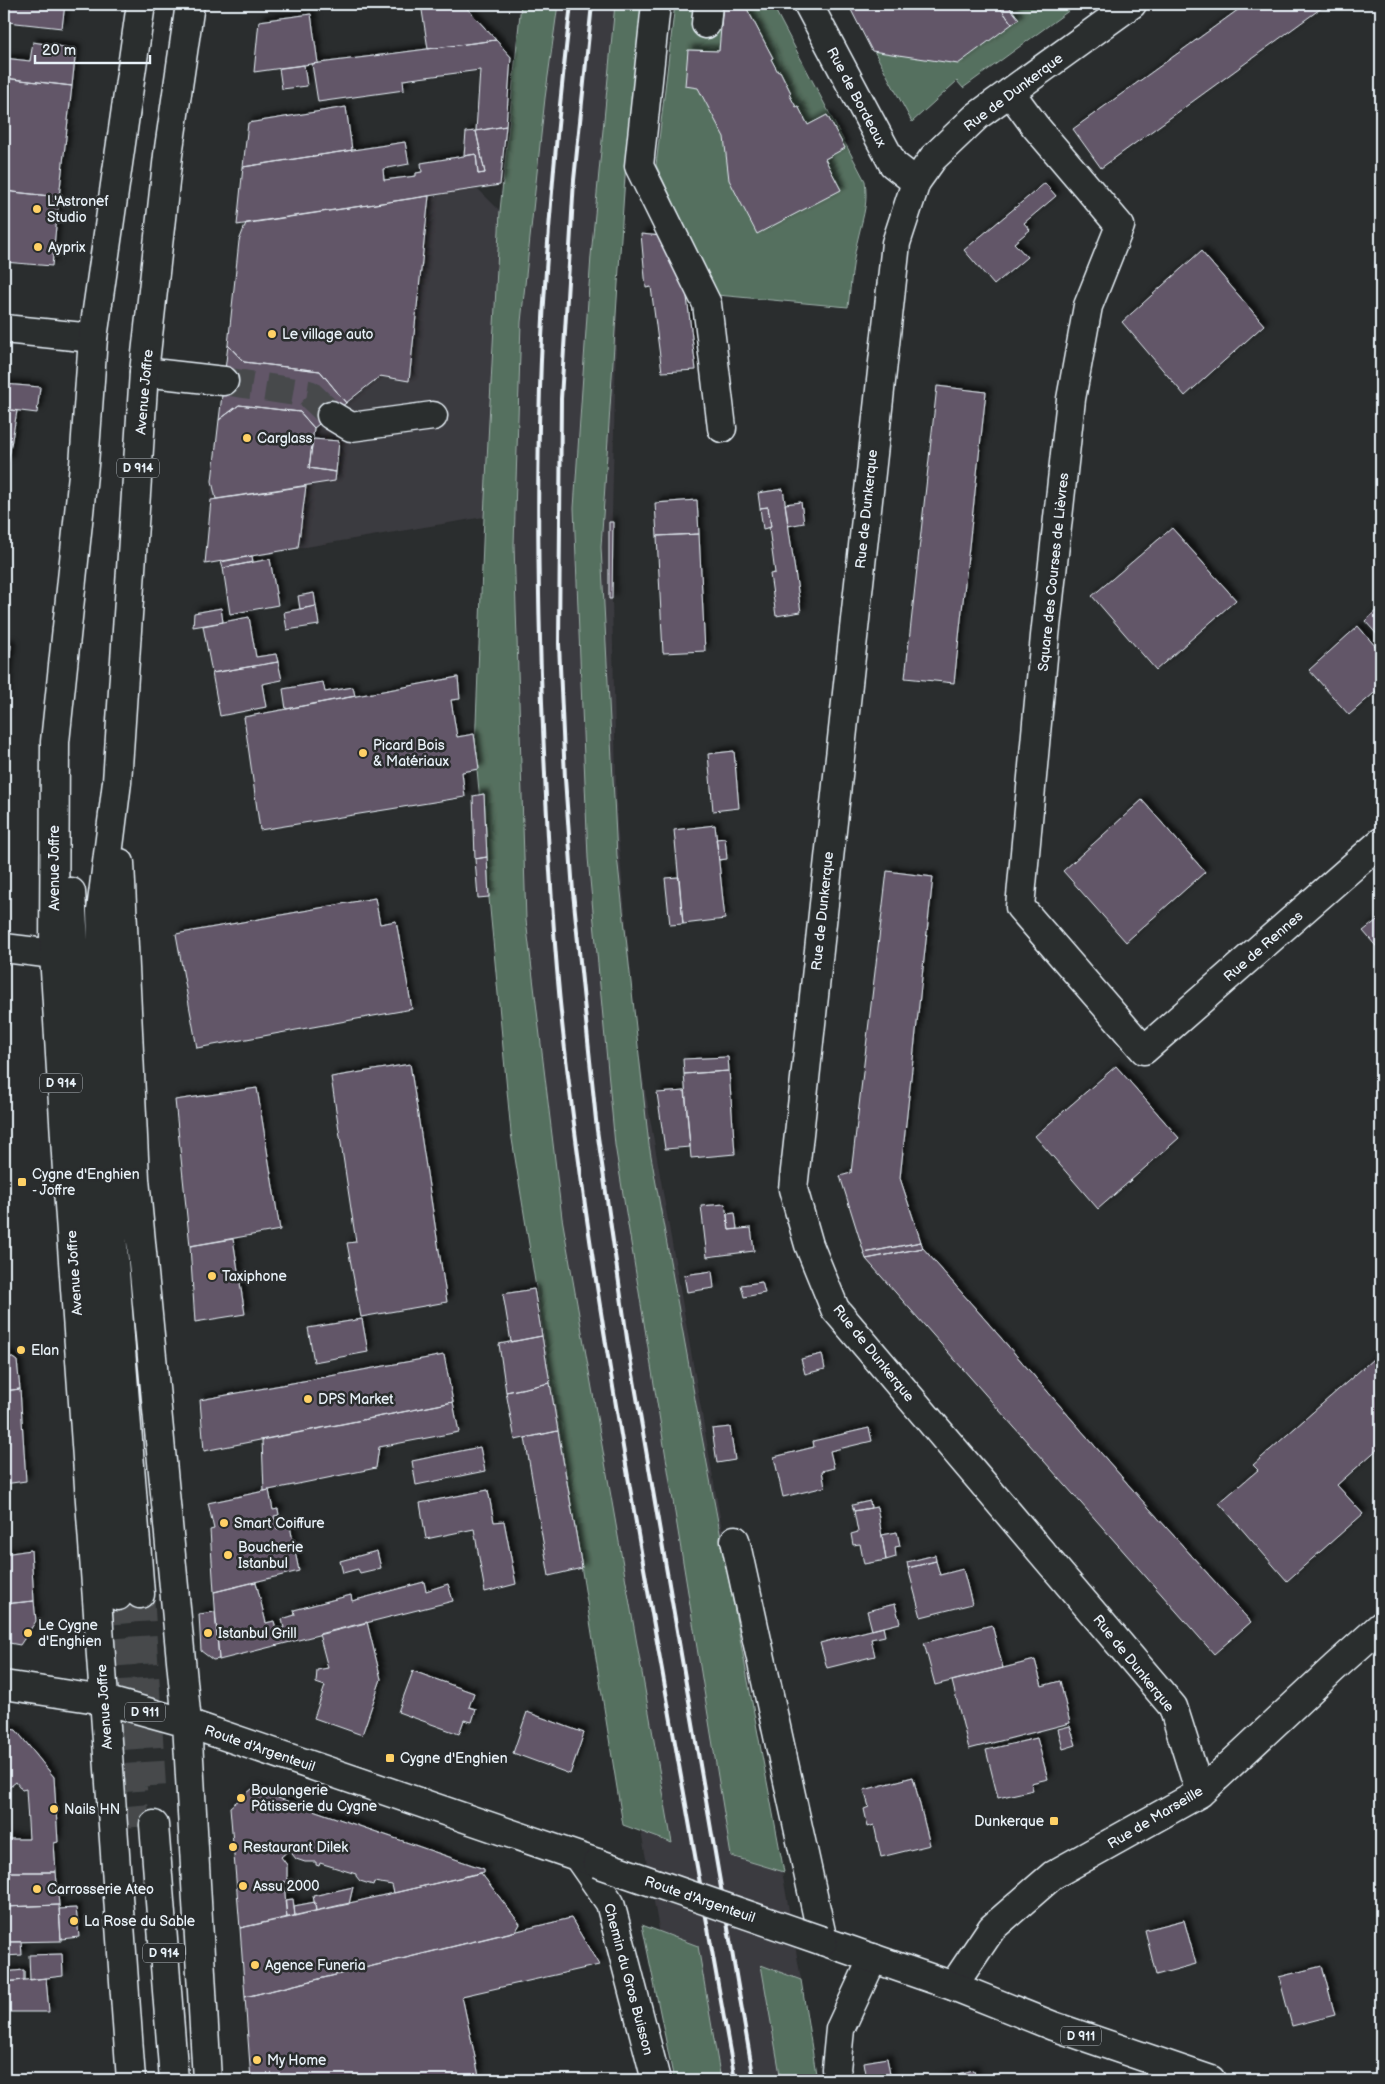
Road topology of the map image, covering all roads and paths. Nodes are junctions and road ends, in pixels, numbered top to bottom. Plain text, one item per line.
1 (141, 4) edge
2 (190, 4) edge
3 (656, 4) edge
4 (808, 4) edge
5 (1132, 4) edge
6 (1010, 92) junction
7 (916, 182) junction
8 (4, 328) edge
9 (93, 338) junction
10 (144, 372) junction
11 (224, 381) tunnel mouth
12 (332, 414) tunnel mouth
13 (433, 416) dead end
14 (722, 428) dead end
15 (84, 465) junction
16 (117, 782) junction
17 (1381, 842) edge
18 (4, 948) edge
19 (54, 954) junction
20 (1144, 1050) joint
21 (736, 1540) dead end
22 (1381, 1626) edge
23 (4, 1685) edge
24 (104, 1700) junction
25 (187, 1723) junction
26 (1200, 1793) junction
27 (588, 1860) junction
28 (823, 1941) junction
29 (873, 1958) junction
30 (953, 1986) junction
31 (131, 2080) edge
32 (156, 2080) edge
33 (174, 2080) edge
34 (208, 2080) edge
35 (656, 2080) edge
36 (838, 2080) edge
37 (1211, 2080) edge

1 - 9 main road, Avenue Joffre / D 914
2 - 10 main road, Avenue Joffre / D 914
3 - 14 main road
4 - 7 main road, Rue de Bordeaux
5 - 6 main road, Rue de Dunkerque
6 - 7 main road, Rue de Dunkerque
6 - 20 main road, Square des Courses de Lièvres
7 - 26 main road, Rue de Dunkerque
8 - 9 main road
9 - 15 main road, Avenue Joffre / D 914
10 - 11 main road
10 - 16 main road, Avenue Joffre / D 914
12 - 13 main road
15 - 16 main road, Avenue Joffre / D 914
15 - 19 main road, Avenue Joffre / D 914
16 - 25 main road, Avenue Joffre / D 914
17 - 20 main road, Rue de Rennes
18 - 19 main road
19 - 24 main road, Avenue Joffre / D 914
21 - 28 main road
22 - 26 main road, Rue de Marseille
23 - 24 main road
24 - 25 main road, D 911
24 - 31 main road, Avenue Joffre / D 914
25 - 27 main road, Route d'Argenteuil / D 911
25 - 34 main road, Avenue Joffre / D 914
26 - 30 main road, Rue de Marseille
27 - 28 main road, Route d'Argenteuil / D 911, bridge
27 - 35 main road, Chemin du Gros Buisson
28 - 29 main road, Route d'Argenteuil / D 911
29 - 30 main road, Route d'Argenteuil / D 911
29 - 36 main road
30 - 37 main road, Route d'Argenteuil / D 911
32 - 33 main road, D 914

